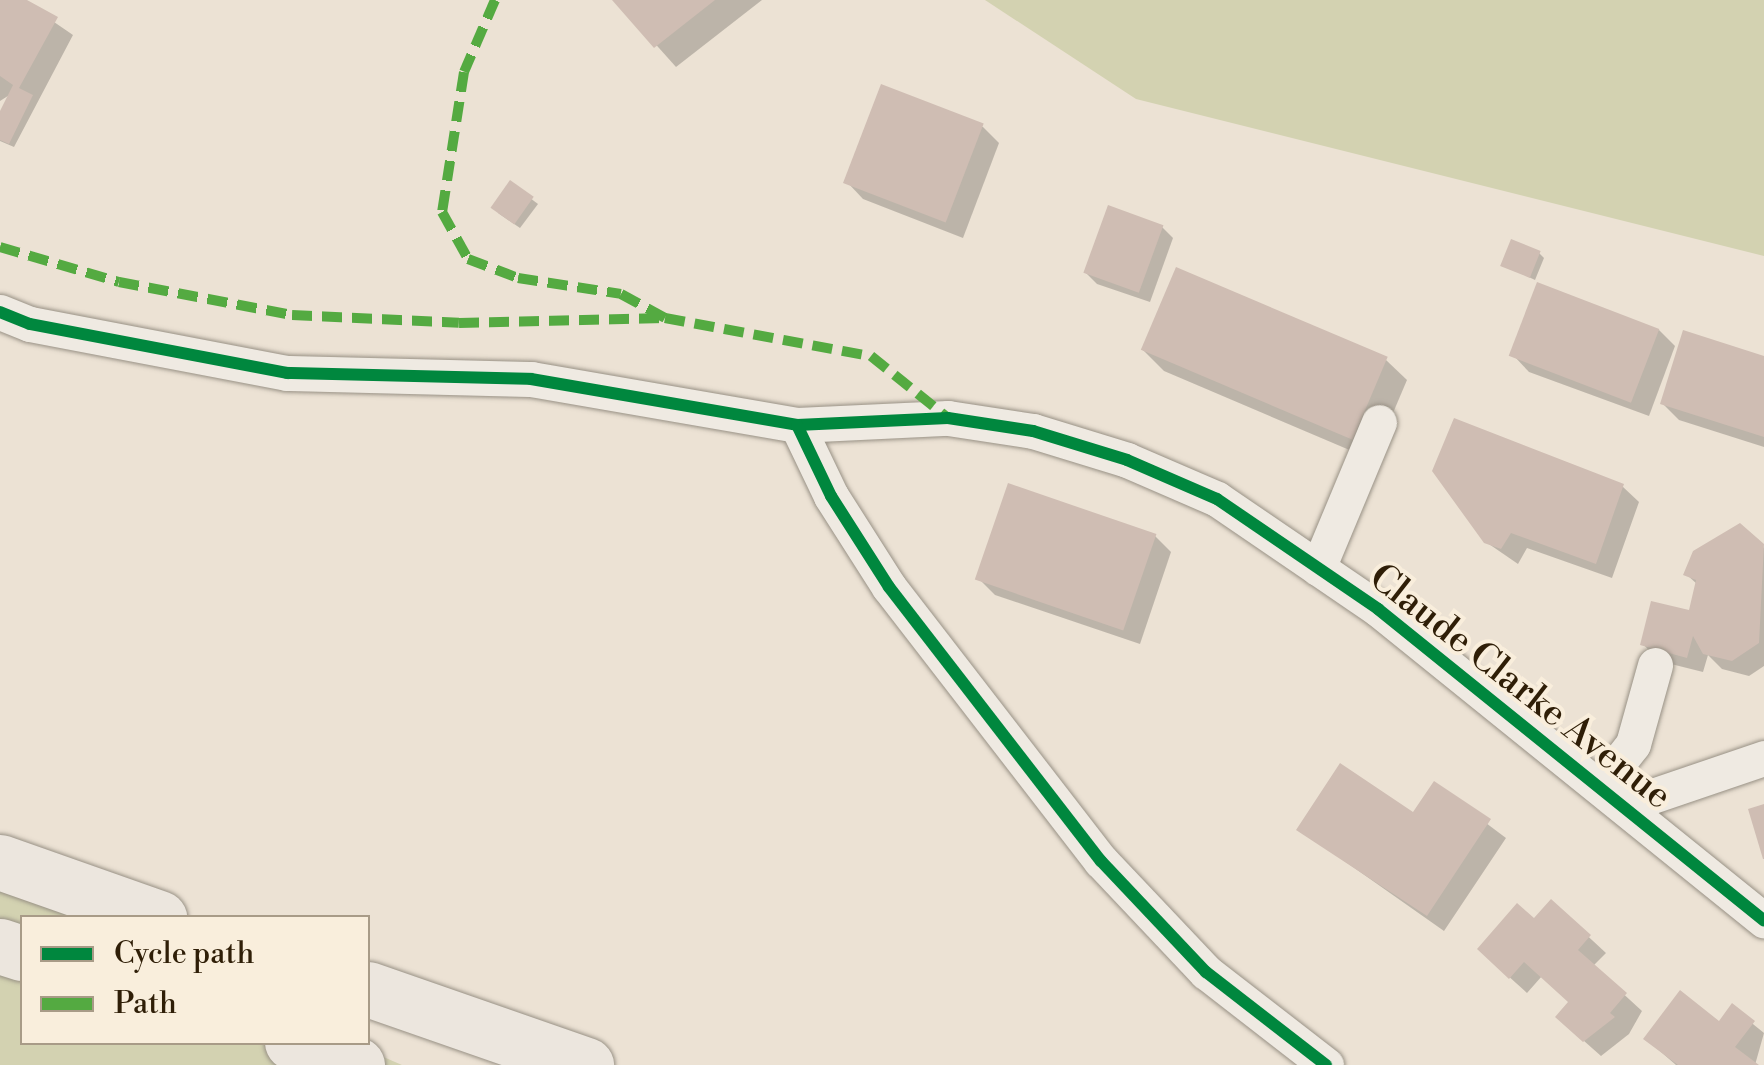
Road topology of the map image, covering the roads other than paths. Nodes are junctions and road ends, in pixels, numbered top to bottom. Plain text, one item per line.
1 (0, 312) edge
2 (1379, 422) dead end
3 (797, 425) junction
4 (1318, 568) junction
5 (1655, 665) dead end
6 (1764, 758) edge
7 (1611, 796) junction
8 (0, 862) edge
9 (150, 915) edge
10 (1764, 921) edge
11 (370, 991) edge
12 (300, 1045) edge
13 (357, 1065) edge
14 (586, 1065) edge
15 (1326, 1065) edge

1 - 3 street, Claude Clarke Avenue
2 - 4 street
3 - 4 street, Claude Clarke Avenue
3 - 15 street
4 - 7 street, Claude Clarke Avenue
5 - 7 street
6 - 7 street
7 - 10 street, Claude Clarke Avenue
8 - 9 highway
11 - 14 highway
12 - 13 highway

